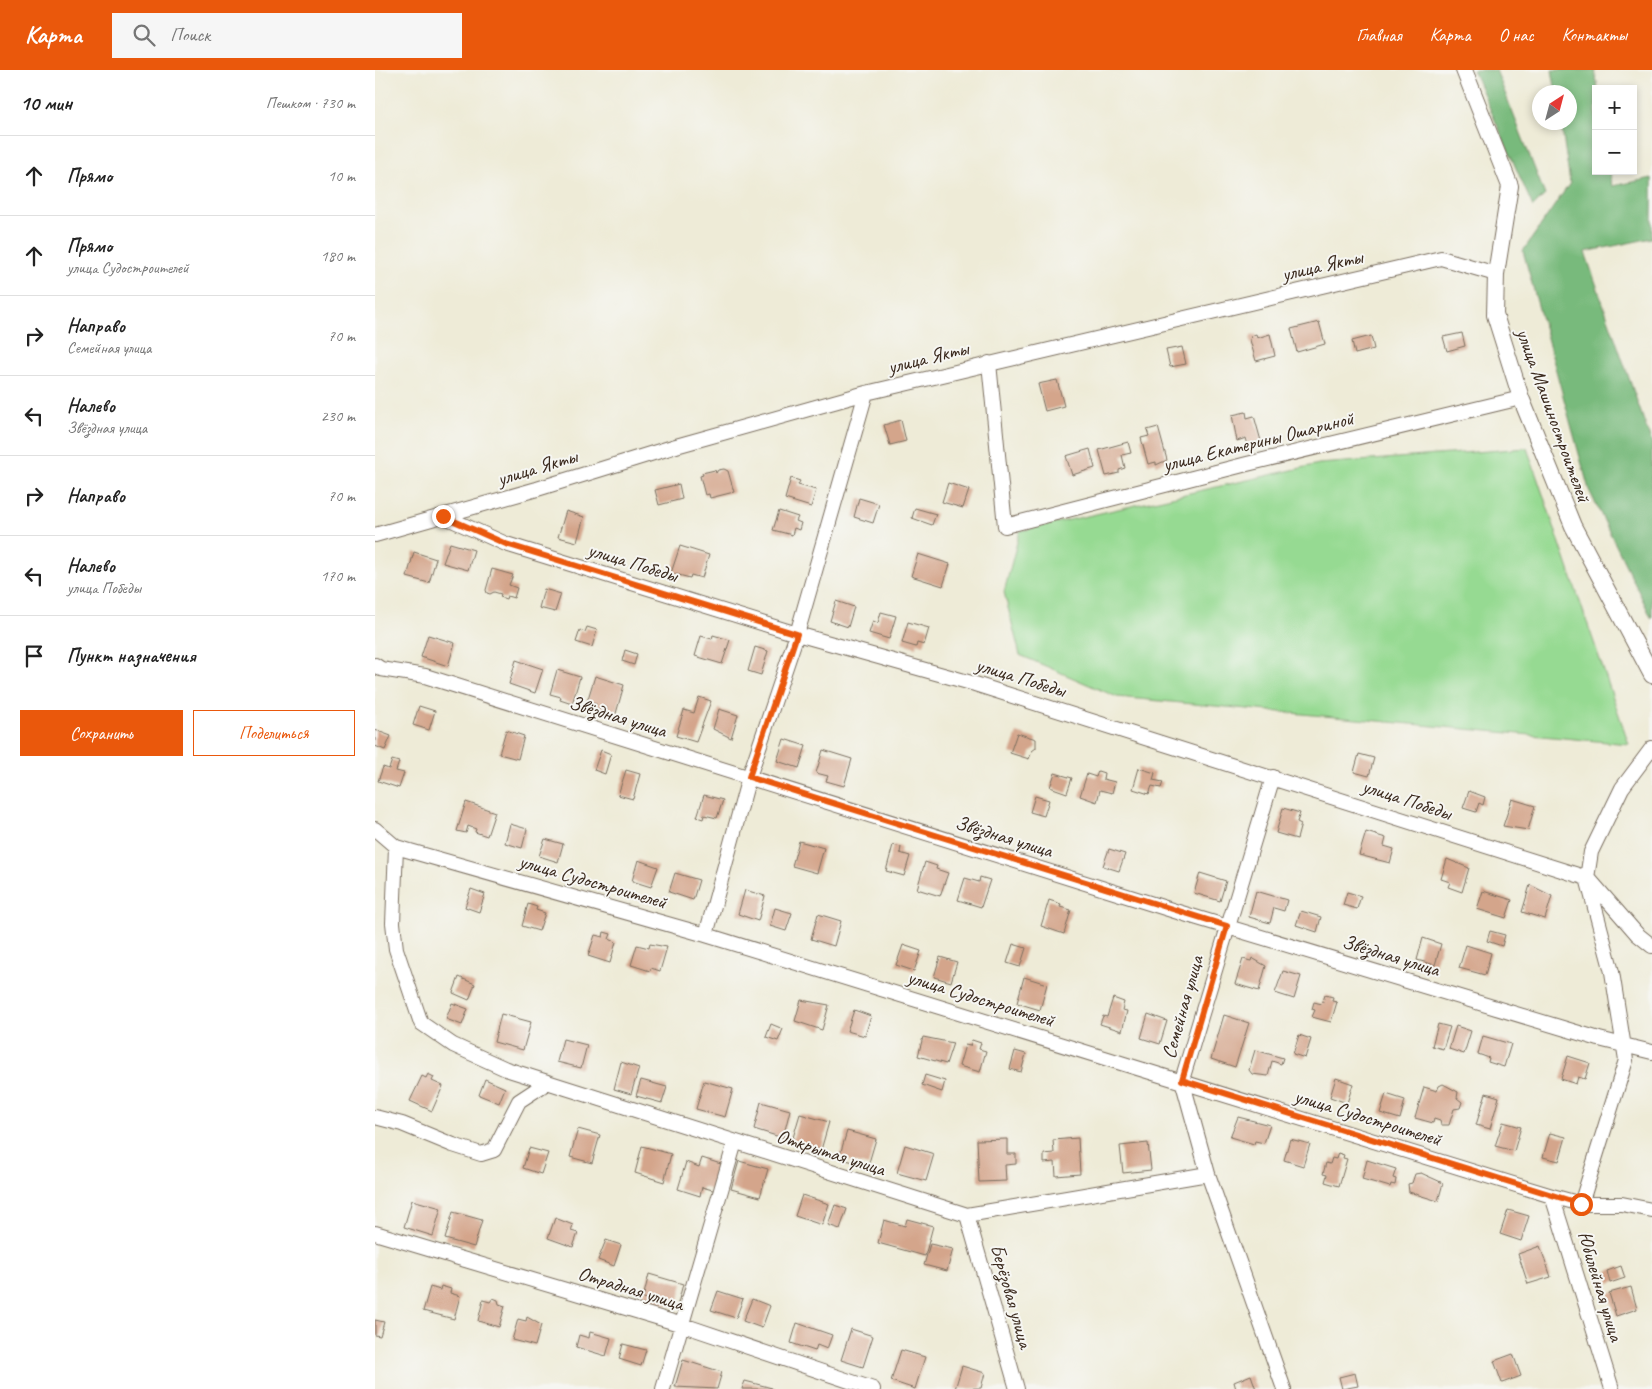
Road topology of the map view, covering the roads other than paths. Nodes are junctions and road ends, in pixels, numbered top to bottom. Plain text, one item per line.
1 (1464, 70) edge
2 (1496, 274) junction
3 (989, 363) junction
4 (866, 392) junction
5 (1521, 398) junction
6 (443, 516) junction
7 (375, 535) edge
8 (797, 634) junction
9 (375, 665) edge
10 (1652, 675) edge
11 (1652, 748) edge
12 (749, 777) junction
13 (1273, 777) junction
14 (375, 829) edge
15 (396, 847) junction
16 (1587, 878) junction
17 (1227, 926) junction
18 (706, 935) junction
19 (1652, 946) edge
20 (1622, 1044) junction
21 (1652, 1052) edge
22 (1182, 1080) junction
23 (547, 1082) junction
24 (375, 1117) edge
25 (735, 1142) junction
26 (1208, 1174) junction
27 (1552, 1196) junction
28 (1581, 1204) junction
29 (1652, 1210) edge
30 (967, 1215) junction
31 (375, 1233) edge
32 (683, 1324) junction
33 (663, 1389) edge
34 (873, 1389) edge
35 (1017, 1389) edge
36 (1285, 1389) edge
37 (1612, 1389) edge

1 - 2 street, улица Машиностроителей
2 - 3 street, улица Якты
2 - 5 street, улица Машиностроителей
3 - 4 street, улица Якты
3 - 5 street, улица Екатерины Ошариной
4 - 6 street, улица Якты
4 - 8 street
5 - 10 street, улица Машиностроителей
6 - 7 street, улица Якты
6 - 8 street, улица Победы
8 - 12 street
8 - 13 street, улица Победы
9 - 12 street, Звёздная улица
11 - 16 street
12 - 17 street, Звёздная улица
12 - 18 street
13 - 16 street, улица Победы
13 - 17 street, Семейная улица
14 - 15 street
15 - 18 street, улица Судостроителей
15 - 23 street, Открытая улица
16 - 19 street
16 - 20 street
17 - 20 street, Звёздная улица
17 - 22 street, Семейная улица
18 - 22 street, улица Судостроителей
20 - 21 street, Звёздная улица
20 - 28 street
22 - 26 street, Семейная улица
22 - 27 street, улица Судостроителей
23 - 24 street
23 - 25 street, Открытая улица
25 - 30 street, Открытая улица
25 - 32 street
26 - 30 street, Открытая улица
26 - 36 street, Семейная улица
27 - 28 street, улица Судостроителей
27 - 37 street, Юбилейная улица
28 - 29 street, улица Судостроителей
30 - 35 street, Берёзовая улица
31 - 32 street, Отрадная улица
32 - 33 street
32 - 34 street, Отрадная улица

